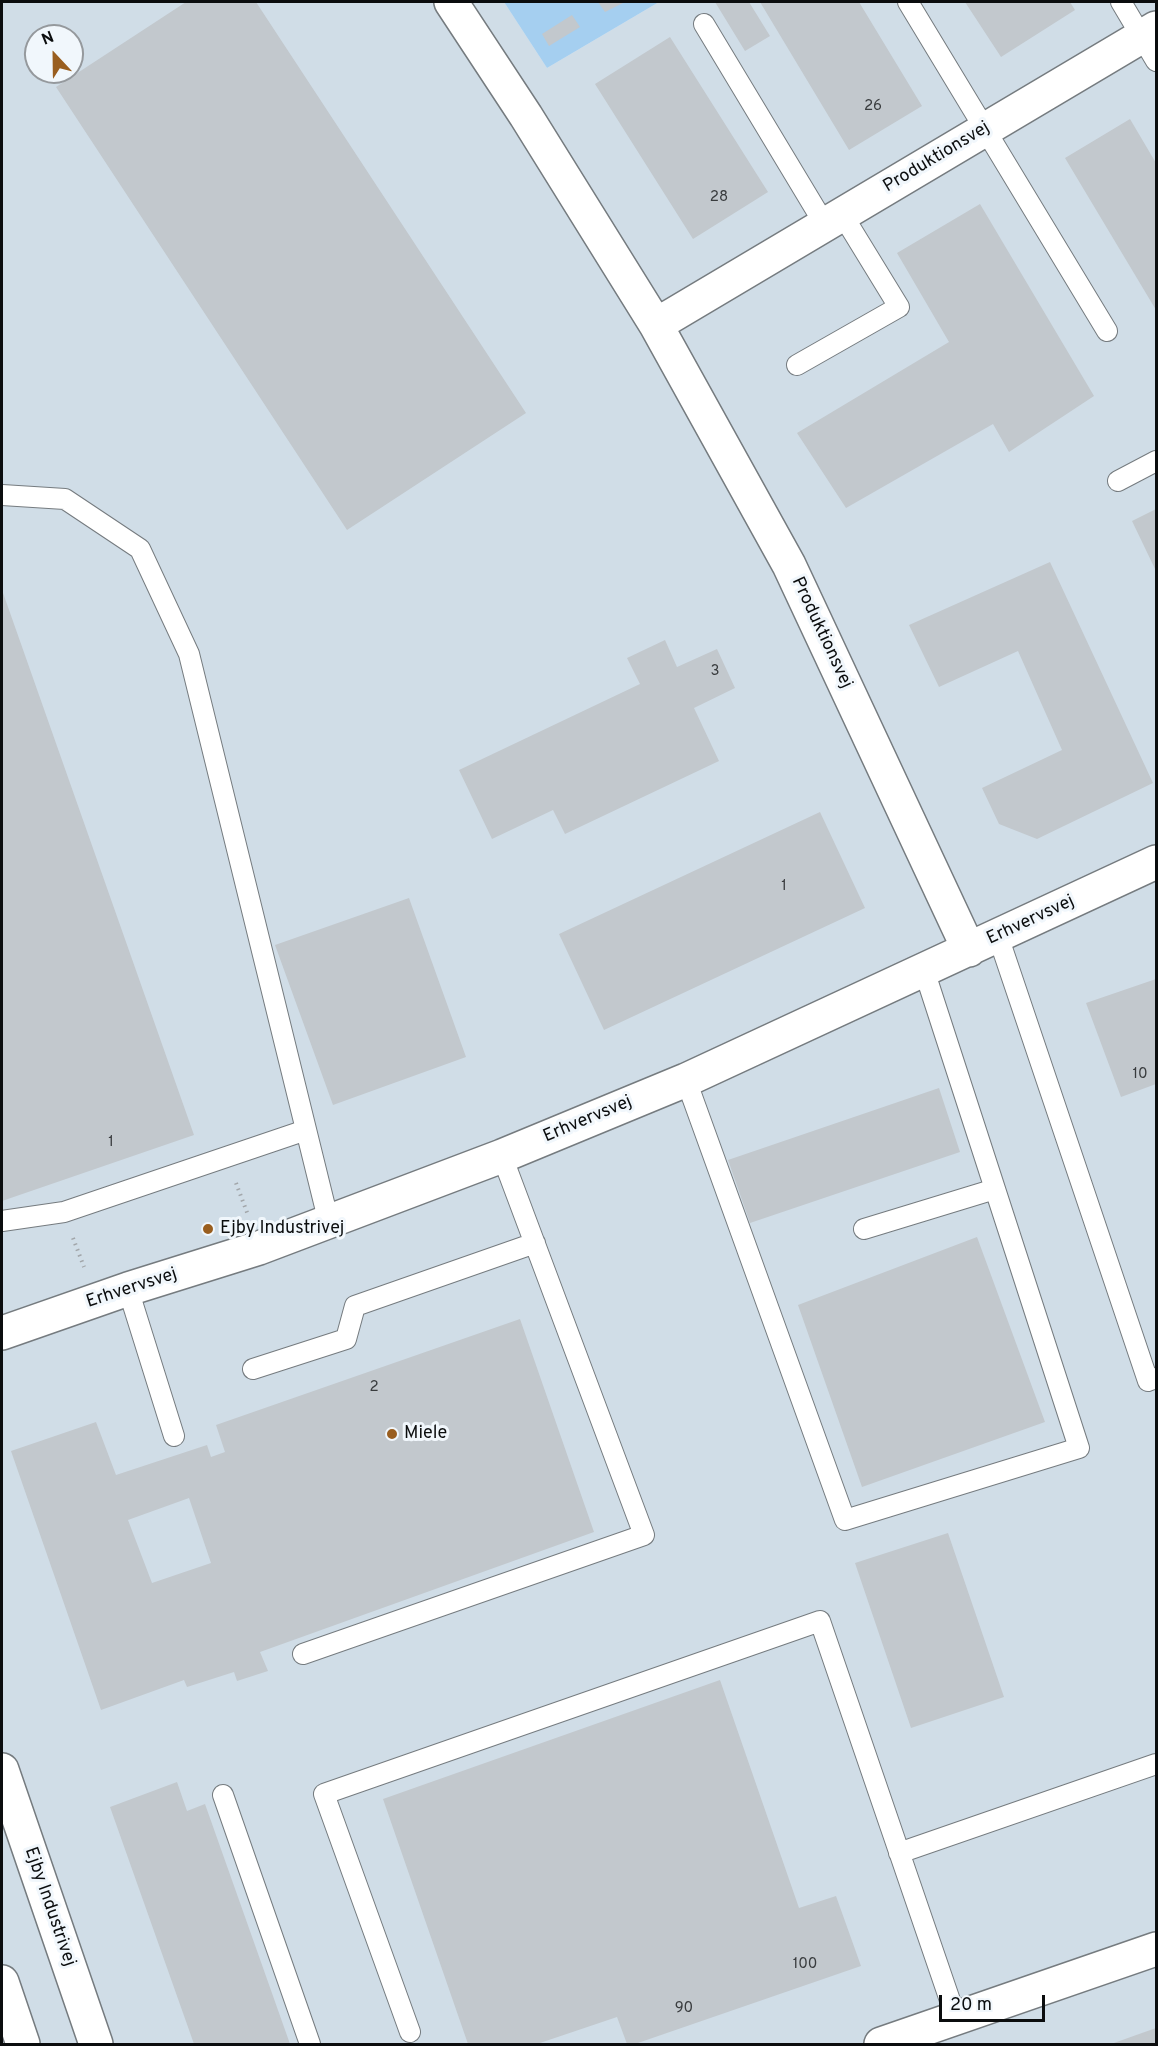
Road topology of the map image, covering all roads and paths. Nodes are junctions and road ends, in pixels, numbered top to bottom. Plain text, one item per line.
1 (451, 2) edge
2 (908, 2) edge
3 (1121, 2) edge
4 (704, 24) dead end
5 (1152, 42) edge
6 (985, 129) junction
7 (834, 219) junction
8 (656, 325) junction
9 (1107, 331) dead end
10 (797, 365) dead end
11 (1156, 461) edge
12 (1118, 481) dead end
13 (2, 495) edge
14 (1156, 862) edge
15 (998, 936) junction
16 (969, 950) junction
17 (924, 970) junction
18 (686, 1080) junction
19 (306, 1130) junction
20 (228, 1156) junction
21 (502, 1156) junction
22 (995, 1189) junction
23 (64, 1212) junction
24 (2, 1221) edge
25 (329, 1223) junction
26 (864, 1229) dead end
27 (535, 1243) junction
28 (259, 1248) junction
29 (129, 1289) junction
30 (97, 1300) junction
31 (2, 1333) edge
32 (254, 1369) dead end
33 (1156, 1378) edge
34 (174, 1436) dead end
35 (303, 1654) dead end
36 (1156, 1764) edge
37 (2, 1770) edge
38 (223, 1794) dead end
39 (899, 1853) junction
40 (1156, 1949) edge
41 (2, 1982) edge
42 (956, 2018) junction
43 (410, 2032) dead end
44 (23, 2044) edge
45 (96, 2044) edge
46 (310, 2044) edge
47 (881, 2044) edge

1 - 8 street, Produktionsvej
2 - 6 lane
3 - 5 lane
4 - 7 lane
5 - 6 street, Produktionsvej
6 - 7 street, Produktionsvej
6 - 9 lane
7 - 8 street, Produktionsvej
7 - 10 lane
8 - 16 street, Produktionsvej
11 - 12 lane
13 - 19 lane
14 - 15 street, Erhvervsvej
15 - 16 street, Erhvervsvej
15 - 33 lane
16 - 17 street, Erhvervsvej
17 - 18 street, Erhvervsvej
17 - 22 lane
18 - 21 street, Erhvervsvej
18 - 22 lane
19 - 20 lane
19 - 25 lane
20 - 23 lane
20 - 28 path
21 - 25 street, Erhvervsvej
21 - 27 lane
22 - 26 lane
23 - 24 lane
23 - 30 path
25 - 28 street, Erhvervsvej
27 - 32 lane
27 - 35 lane
28 - 29 street, Erhvervsvej
29 - 30 street, Erhvervsvej
29 - 34 lane
30 - 31 street, Erhvervsvej
36 - 39 lane
37 - 45 street, Ejby Industrivej
38 - 46 lane
39 - 42 lane
39 - 43 lane
40 - 42 street
41 - 44 street
42 - 47 street

